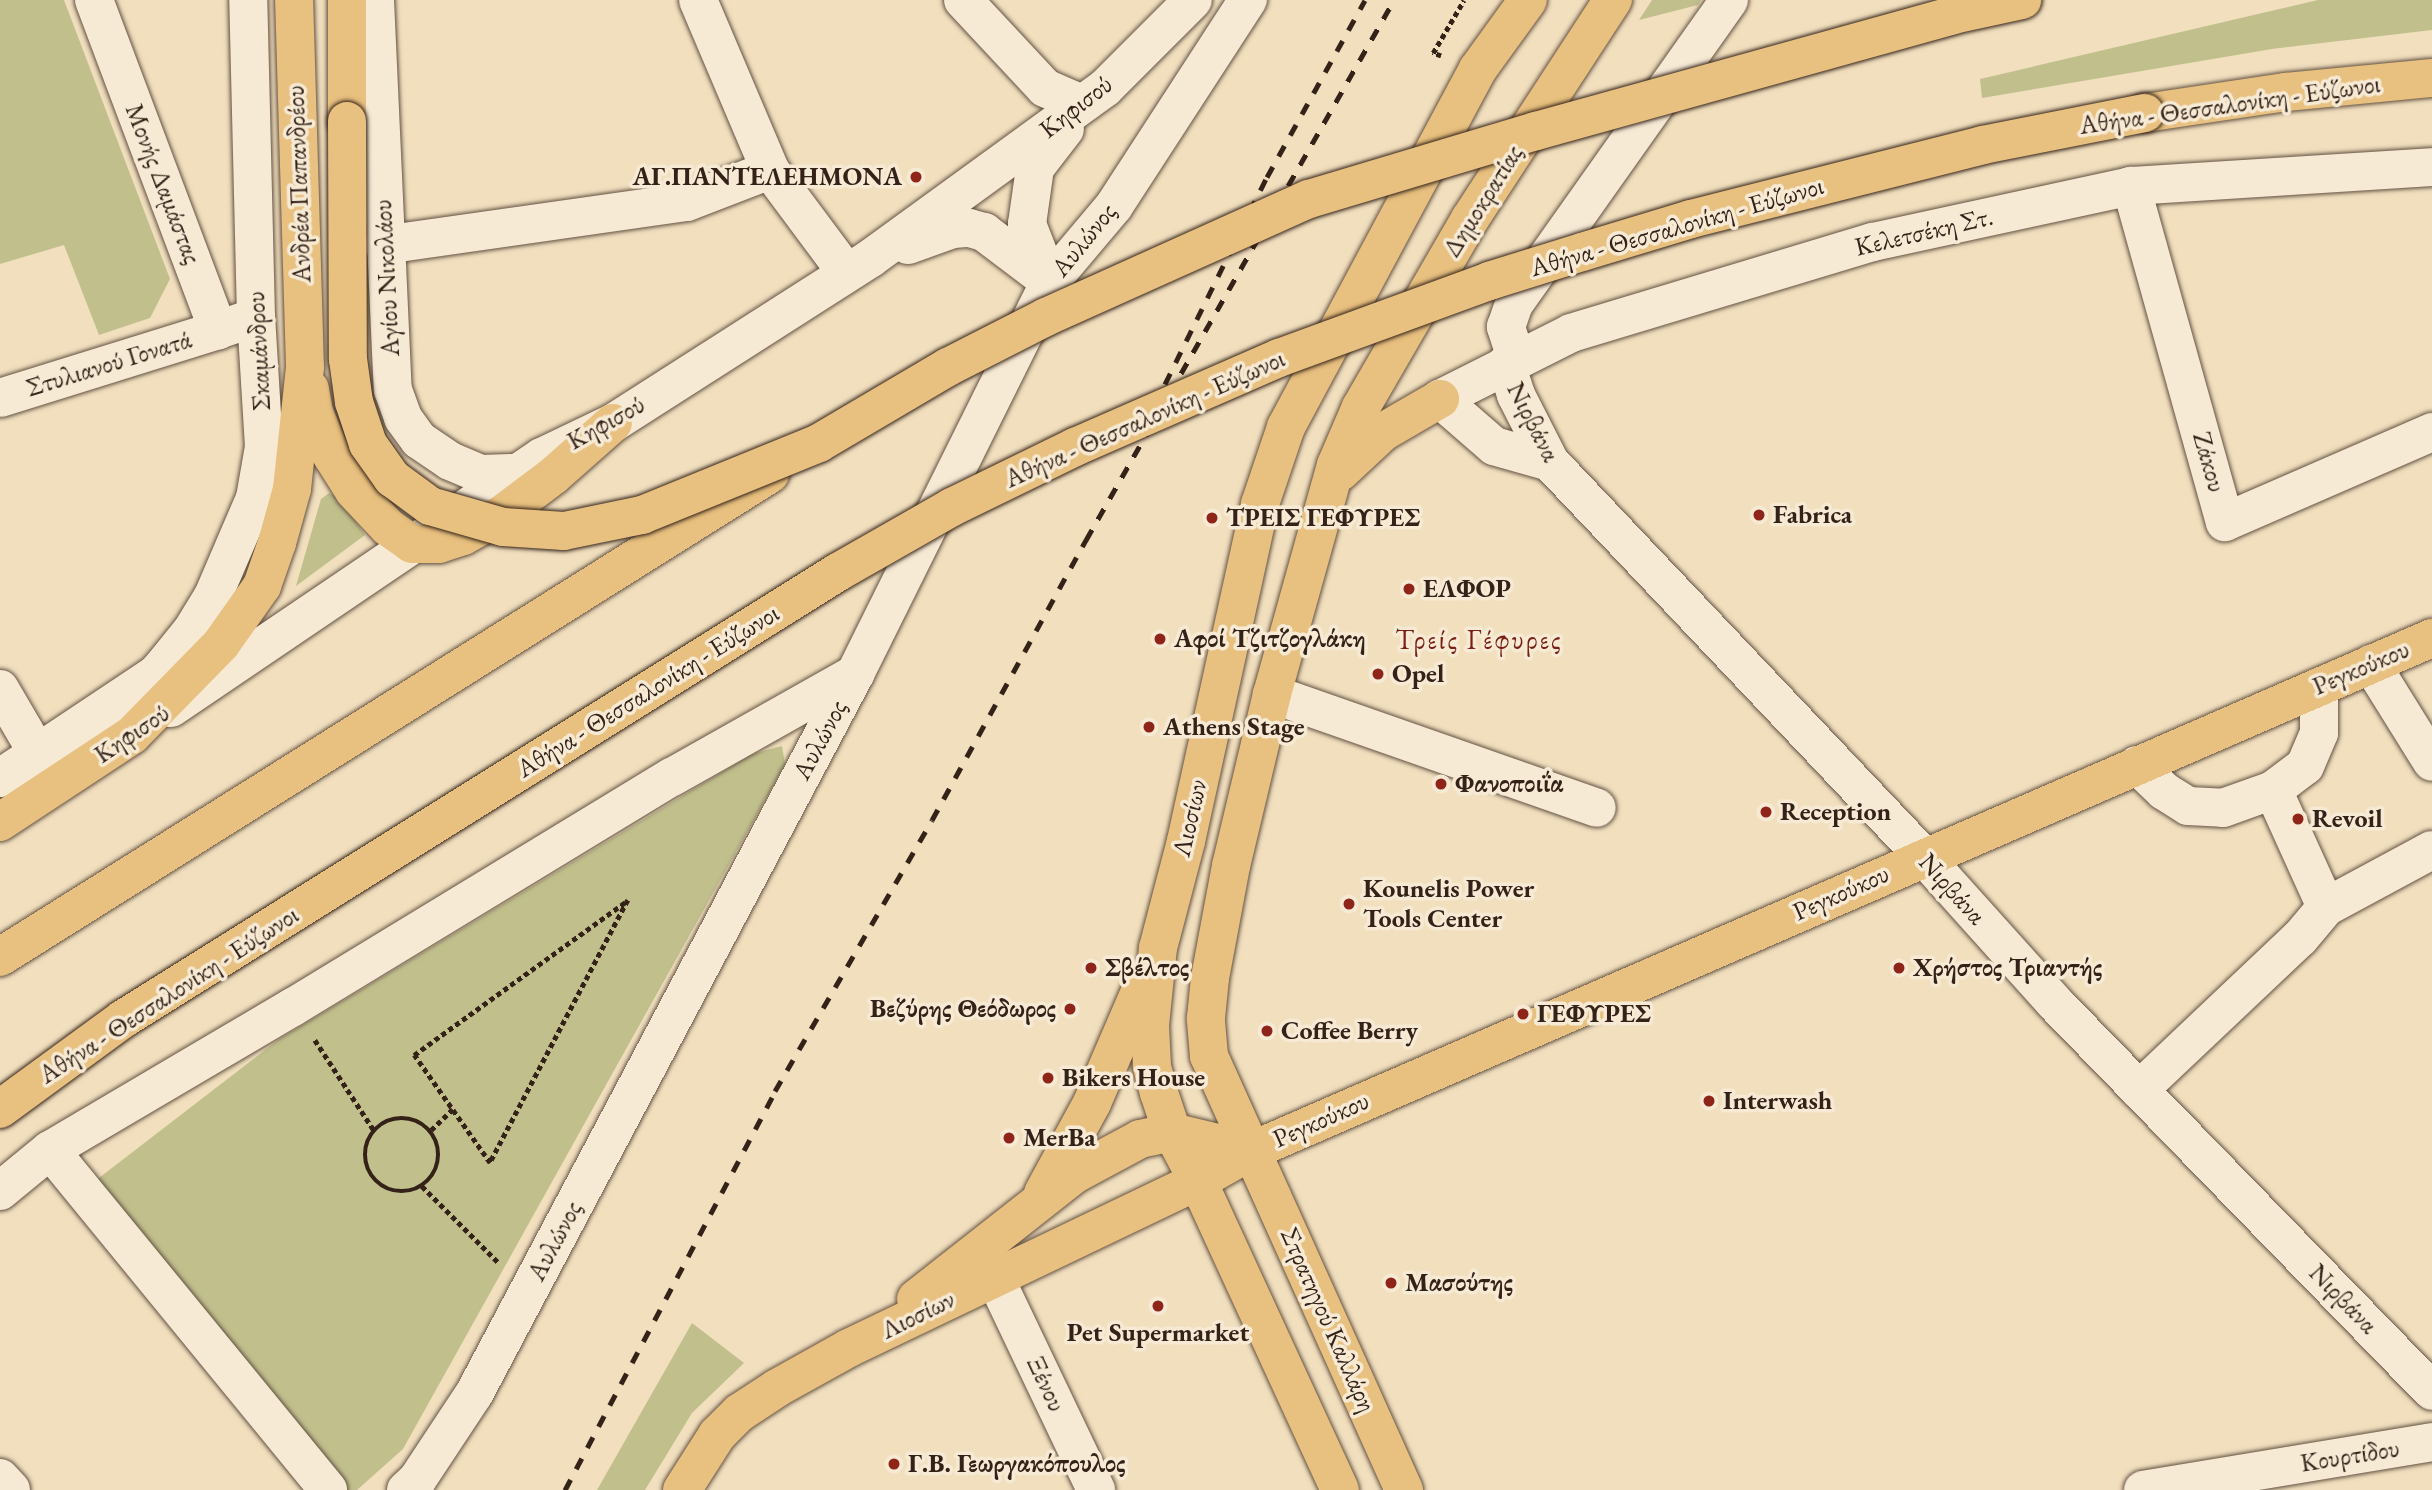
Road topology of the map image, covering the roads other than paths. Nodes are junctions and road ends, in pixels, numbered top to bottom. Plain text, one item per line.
1 (94, 0) edge
2 (248, 0) edge
3 (347, 0) edge
4 (375, 0) edge
5 (698, 0) edge
6 (963, 0) edge
7 (1193, 0) edge
8 (1248, 0) edge
9 (1513, 0) edge
10 (1528, 0) edge
11 (1613, 0) edge
12 (1728, 0) edge
13 (2022, 0) edge
14 (293, 7) edge
15 (1478, 69) junction
16 (2432, 78) edge
17 (1082, 104) junction
18 (2432, 167) edge
19 (770, 170) junction
20 (2131, 186) junction
21 (384, 245) junction
22 (859, 265) junction
23 (1050, 282) junction
24 (256, 317) junction
25 (218, 330) junction
26 (1511, 361) junction
27 (305, 367) junction
28 (0, 398) edge
29 (1440, 399) junction
30 (1361, 407) joint
31 (613, 423) junction
32 (2432, 432) edge
33 (819, 443) junction
34 (1550, 462) junction
35 (518, 473) junction
36 (1332, 481) junction
37 (412, 544) junction
38 (2432, 638) edge
39 (2371, 664) junction
40 (156, 674) joint
41 (855, 674) junction
42 (2319, 687) junction
43 (0, 689) edge
44 (1272, 694) junction
45 (132, 735) junction
46 (38, 754) junction
47 (2432, 762) edge
48 (2137, 765) junction
49 (0, 778) edge
50 (2273, 790) junction
51 (1597, 808) dead end
52 (0, 821) edge
53 (2432, 850) edge
54 (1924, 857) junction
55 (2326, 907) junction
56 (1158, 947) junction
57 (0, 957) edge
58 (2139, 1090) junction
59 (0, 1108) edge
60 (1172, 1132) junction
61 (50, 1150) junction
62 (1251, 1151) junction
63 (1198, 1181) junction
64 (0, 1191) edge
65 (1038, 1201) junction
66 (995, 1278) junction
67 (849, 1348) junction
68 (2432, 1391) edge
69 (2432, 1442) edge
70 (0, 1478) edge
71 (11, 1490) edge
72 (328, 1490) edge
73 (406, 1490) edge
74 (682, 1490) edge
75 (1096, 1490) edge
76 (1340, 1490) edge
77 (1404, 1490) edge
78 (2143, 1490) edge

1 - 25 street, Μονής Δαμάστας
2 - 24 street, Σκαμάνδρου
3 - 33 main road, Ανδρέα Παπανδρέου, bridge
4 - 21 street, Αγίου Νικολάου
5 - 19 street
6 - 17 street
7 - 17 street, Κηφισού
8 - 23 street, Αυλώνος
9 - 15 street
10 - 15 main road
11 - 30 main road, Δημοκρατίας
12 - 26 street, Νιρβάνα
13 - 33 main road, bridge
14 - 27 main road, Ανδρέα Παπανδρέου
15 - 56 main road, Λιοσίων
16 - 59 main road, Αθήνα - Θεσσαλονίκη - Εύζωνοι, bridge
17 - 22 street, Κηφισού
17 - 23 street
18 - 20 street, Κελετσέκη Στ.
19 - 21 street
19 - 22 street
20 - 26 street, Κελετσέκη Στ.
20 - 32 street, Ζάκου
21 - 35 street, Αγίου Νικολάου
22 - 23 street
22 - 31 street, Κηφισού
23 - 41 street, Αυλώνος
24 - 25 street
24 - 40 street, Σκαμάνδρου
25 - 28 street, Στυλιανού Γονατά
26 - 29 street, Κελετσέκη Στ.
26 - 34 street, Νιρβάνα
27 - 37 main road
27 - 45 main road
29 - 34 street
29 - 36 main road
30 - 36 main road, Λιοσίων
31 - 35 street, Κηφισού
31 - 37 main road
33 - 57 main road, bridge
34 - 54 street, Νιρβάνα
35 - 37 street, Κηφισού
36 - 44 main road, Λιοσίων
37 - 45 street, Κηφισού
38 - 39 main road, Ρεγκούκου
39 - 42 main road, Ρεγκούκου
39 - 47 street
40 - 46 street, Κηφισού
41 - 61 street
41 - 73 street, Αυλώνος
42 - 48 main road, Ρεγκούκου
42 - 50 street
43 - 46 street
44 - 51 street
44 - 62 main road, Λιοσίων
45 - 52 main road, Κηφισού
46 - 49 street, Κηφισού
48 - 50 street
48 - 54 main road, Ρεγκούκου
50 - 55 street
53 - 55 street
54 - 58 street, Νιρβάνα
54 - 62 main road, Ρεγκούκου
55 - 58 street
56 - 60 main road, Λιοσίων
56 - 65 main road
58 - 68 street, Νιρβάνα
60 - 62 main road
60 - 63 main road
60 - 65 main road, Λιοσίων
61 - 64 street
61 - 72 street
62 - 63 main road, Λιοσίων
62 - 77 main road, Στρατηγού Καλλάρη
63 - 66 main road, Λιοσίων
63 - 76 main road
65 - 67 main road, Λιοσίων
66 - 67 main road, Λιοσίων
66 - 75 street, Ξένου
67 - 74 main road, Λιοσίων
69 - 78 street, Κουρτίδου
70 - 71 street

